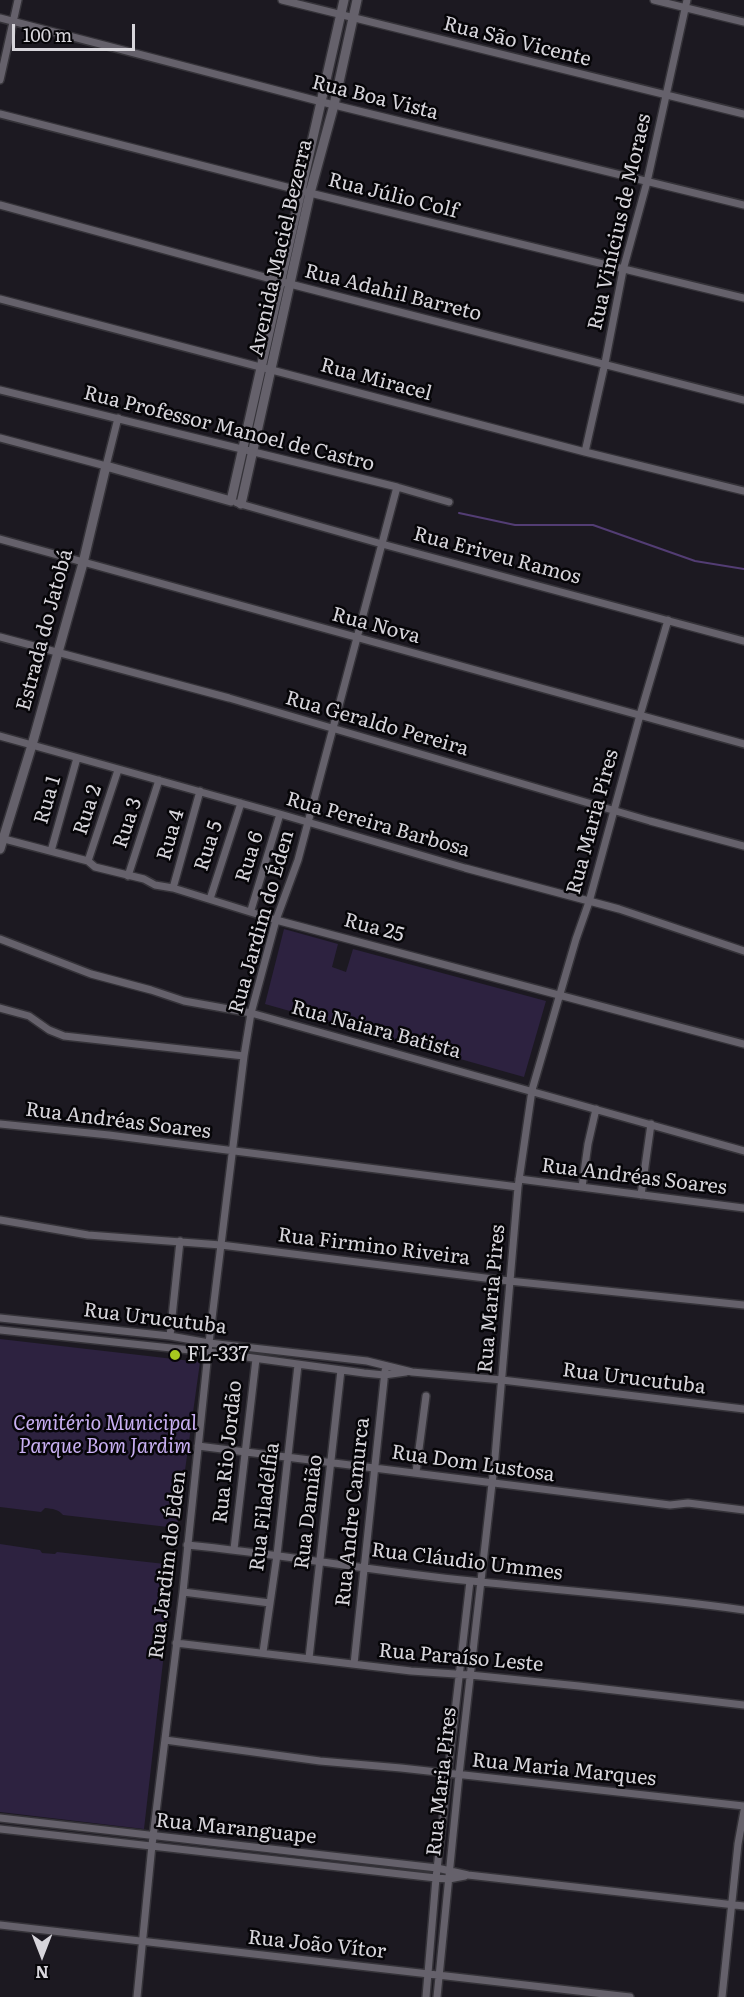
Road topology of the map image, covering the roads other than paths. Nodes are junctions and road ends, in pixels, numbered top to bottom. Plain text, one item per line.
1 (18, 0) edge
2 (282, 0) edge
3 (344, 0) edge
4 (357, 0) edge
5 (654, 0) edge
6 (686, 4) edge
7 (340, 15) junction
8 (0, 18) edge
9 (352, 18) junction
10 (13, 21) junction
11 (744, 22) edge
12 (0, 80) edge
13 (666, 96) junction
14 (322, 102) junction
15 (334, 105) junction
16 (0, 114) edge
17 (744, 114) edge
18 (647, 182) junction
19 (305, 191) junction
20 (0, 205) edge
21 (744, 205) edge
22 (623, 270) junction
23 (285, 283) junction
24 (744, 298) edge
25 (0, 299) edge
26 (605, 363) junction
27 (266, 369) junction
28 (0, 390) edge
29 (744, 400) edge
30 (117, 418) junction
31 (0, 438) edge
32 (243, 449) junction
33 (254, 451) junction
34 (585, 452) junction
35 (106, 466) junction
36 (397, 487) junction
37 (744, 491) edge
38 (231, 501) junction
39 (449, 502) dead end
40 (241, 504) junction
41 (0, 539) edge
42 (382, 544) junction
43 (82, 563) junction
44 (668, 620) junction
45 (0, 637) edge
46 (356, 638) junction
47 (744, 641) edge
48 (57, 653) junction
49 (640, 715) junction
50 (332, 729) junction
51 (0, 736) edge
52 (744, 744) edge
53 (32, 745) junction
54 (77, 758) junction
55 (118, 770) junction
56 (159, 780) junction
57 (200, 791) junction
58 (240, 803) junction
59 (614, 810) junction
60 (280, 814) junction
61 (308, 822) junction
62 (1, 838) edge
63 (744, 846) edge
64 (0, 849) edge
65 (51, 851) junction
66 (88, 861) junction
67 (128, 876) junction
68 (173, 888) junction
69 (210, 899) junction
70 (589, 902) junction
71 (251, 910) junction
72 (276, 920) junction
73 (0, 939) edge
74 (744, 951) edge
75 (561, 996) junction
76 (0, 1008) edge
77 (251, 1013) junction
78 (744, 1044) edge
79 (244, 1056) junction
80 (532, 1090) junction
81 (596, 1109) junction
82 (0, 1124) edge
83 (651, 1124) junction
84 (744, 1151) edge
85 (232, 1152) junction
86 (519, 1183) junction
87 (582, 1187) junction
88 (641, 1195) junction
89 (744, 1208) edge
90 (0, 1220) edge
91 (180, 1241) junction
92 (221, 1245) junction
93 (509, 1281) junction
94 (744, 1305) edge
95 (0, 1318) edge
96 (0, 1330) edge
97 (170, 1336) junction
98 (210, 1343) junction
99 (209, 1352) junction
100 (256, 1359) junction
101 (386, 1364) junction
102 (298, 1365) junction
103 (342, 1370) junction
104 (412, 1371) junction
105 (384, 1375) junction
106 (502, 1380) junction
107 (426, 1396) dead end
108 (744, 1409) edge
109 (198, 1446) junction
110 (245, 1453) junction
111 (288, 1458) junction
112 (331, 1463) junction
113 (374, 1468) junction
114 (416, 1472) junction
115 (493, 1484) junction
116 (744, 1510) edge
117 (187, 1545) junction
118 (234, 1549) junction
119 (277, 1555) junction
120 (319, 1561) junction
121 (363, 1566) junction
122 (470, 1581) junction
123 (480, 1582) junction
124 (183, 1592) junction
125 (270, 1603) junction
126 (744, 1610) edge
127 (176, 1643) junction
128 (262, 1652) junction
129 (309, 1658) junction
130 (354, 1664) junction
131 (460, 1675) junction
132 (471, 1675) junction
133 (744, 1705) edge
134 (165, 1740) junction
135 (449, 1774) junction
136 (459, 1775) junction
137 (744, 1806) edge
138 (744, 1811) edge
139 (0, 1818) edge
140 (0, 1829) edge
141 (153, 1836) junction
142 (152, 1845) junction
143 (437, 1868) junction
144 (450, 1870) junction
145 (468, 1875) junction
146 (436, 1878) junction
147 (449, 1879) junction
148 (731, 1905) junction
149 (744, 1906) edge
150 (0, 1925) edge
151 (142, 1943) junction
152 (428, 1974) junction
153 (439, 1975) junction
154 (137, 1997) edge
155 (426, 1997) edge
156 (437, 1997) edge
157 (630, 1997) edge
158 (722, 1997) edge

1 - 10 street
2 - 7 street, Rua São Vicente
3 - 7 street, Avenida Maciel Bezerra
4 - 9 street, Avenida Maciel Bezerra
5 - 6 street
6 - 11 street
6 - 13 street, Rua Vinícius de Moraes
7 - 9 street, Rua São Vicente
7 - 14 street, Avenida Maciel Bezerra
8 - 10 street, Rua Boa Vista
9 - 13 street, Rua São Vicente
9 - 15 street, Avenida Maciel Bezerra
10 - 12 street
10 - 14 street, Rua Boa Vista
13 - 17 street, Rua São Vicente
13 - 18 street, Rua Vinícius de Moraes
14 - 15 street, Rua Boa Vista
14 - 19 street, Avenida Maciel Bezerra
15 - 18 street, Rua Boa Vista
15 - 19 street, Avenida Maciel Bezerra
16 - 19 street, Rua Júlio Colf
18 - 21 street, Rua Boa Vista
18 - 22 street, Rua Vinícius de Moraes
19 - 22 street, Rua Júlio Colf
19 - 23 street, Avenida Maciel Bezerra
20 - 23 street, Rua Adahil Barreto
22 - 24 street, Rua Júlio Colf
22 - 26 street, Rua Vinícius de Moraes
23 - 26 street, Rua Adahil Barreto
23 - 27 street, Avenida Maciel Bezerra
25 - 27 street, Rua Miracel
26 - 29 street, Rua Adahil Barreto
26 - 34 street, Rua Vinícius de Moraes
27 - 32 street, Avenida Maciel Bezerra
27 - 33 street, Avenida Maciel Bezerra
27 - 34 street, Rua Miracel
28 - 30 street, Rua Professor Manoel de Castro
30 - 32 street, Rua Professor Manoel de Castro
30 - 35 street, Estrada do Jatobá
31 - 35 street
32 - 33 street, Rua Professor Manoel de Castro
32 - 38 street, Avenida Maciel Bezerra
33 - 36 street, Rua Professor Manoel de Castro
33 - 40 street, Avenida Maciel Bezerra
34 - 37 street, Rua Miracel
35 - 38 street
35 - 43 street, Estrada do Jatobá
36 - 39 street, Rua Professor Manoel de Castro
36 - 42 street, Rua Jardim do Éden
38 - 40 street, Rua Eriveu Ramos
40 - 42 street, Rua Eriveu Ramos
41 - 43 street, Rua Nova
42 - 44 street, Rua Eriveu Ramos
42 - 46 street, Rua Jardim do Éden
43 - 46 street, Rua Nova
43 - 48 street, Estrada do Jatobá
44 - 47 street, Rua Eriveu Ramos
44 - 49 street, Rua Maria Pires
45 - 48 street, Rua Geraldo Pereira
46 - 49 street, Rua Nova
46 - 50 street, Rua Jardim do Éden
48 - 50 street, Rua Geraldo Pereira
48 - 53 street, Estrada do Jatobá
49 - 52 street, Rua Nova
49 - 59 street, Rua Maria Pires
50 - 59 street, Rua Geraldo Pereira
50 - 61 street, Rua Jardim do Éden
51 - 53 street, Rua Pereira Barbosa
53 - 54 street, Rua Pereira Barbosa
53 - 62 street, Estrada do Jatobá
54 - 55 street, Rua Pereira Barbosa
54 - 65 street, Rua 1
55 - 56 street, Rua Pereira Barbosa
55 - 66 street, Rua 2
56 - 57 street, Rua Pereira Barbosa
56 - 67 street, Rua 3
57 - 58 street, Rua Pereira Barbosa
57 - 68 street, Rua 4
58 - 60 street, Rua Pereira Barbosa
58 - 69 street, Rua 5
59 - 63 street, Rua Geraldo Pereira
59 - 70 street, Rua Maria Pires
60 - 61 street, Rua Pereira Barbosa
60 - 71 street, Rua 6
61 - 70 street, Rua Pereira Barbosa
61 - 72 street, Rua Jardim do Éden
62 - 64 street, Estrada do Jatobá
62 - 65 street, Rua 25
65 - 66 street, Rua 25
66 - 67 street, Rua 25
67 - 68 street, Rua 25
68 - 69 street, Rua 25
69 - 71 street, Rua 25
70 - 74 street, Rua Pereira Barbosa
70 - 75 street, Rua Maria Pires
71 - 72 street, Rua 25
72 - 75 street, Rua 25
72 - 77 street, Rua Jardim do Éden
73 - 77 street, Rua Naiara Batista
75 - 78 street, Rua 25
75 - 80 street, Rua Maria Pires
76 - 79 street
77 - 79 street, Rua Jardim do Éden
77 - 80 street, Rua Naiara Batista
79 - 85 street, Rua Jardim do Éden
80 - 81 street, Rua Naiara Batista
80 - 86 street, Rua Maria Pires
81 - 83 street, Rua Naiara Batista
81 - 87 street
82 - 85 street, Rua Andréas Soares
83 - 84 street, Rua Naiara Batista
83 - 88 street
85 - 86 street, Rua Andréas Soares
85 - 92 street, Rua Jardim do Éden
86 - 87 street, Rua Andréas Soares
86 - 93 street, Rua Maria Pires
87 - 88 street, Rua Andréas Soares
88 - 89 street, Rua Andréas Soares
90 - 91 street, Rua Firmino Riveira
91 - 92 street, Rua Firmino Riveira
91 - 97 street
92 - 93 street, Rua Firmino Riveira
92 - 98 street, Rua Jardim do Éden
93 - 94 street, Rua Firmino Riveira
93 - 106 street, Rua Maria Pires
95 - 97 street, Rua Urucutuba
96 - 99 street, Rua Urucutuba
97 - 98 street, Rua Urucutuba
98 - 99 street, Rua Jardim do Éden
98 - 101 street, Rua Urucutuba
99 - 100 street, Rua Urucutuba
99 - 109 street, Rua Jardim do Éden
100 - 102 street, Rua Urucutuba
100 - 110 street, Rua Rio Jordão
101 - 104 street, Rua Urucutuba
101 - 105 street, Rua Andre Camurca
102 - 103 street, Rua Urucutuba
102 - 111 street, Rua Filadélfia
103 - 105 street, Rua Urucutuba
103 - 112 street, Rua Damião
104 - 105 street, Rua Urucutuba
104 - 106 street, Rua Urucutuba
105 - 113 street, Rua Andre Camurca
106 - 108 street, Rua Urucutuba
106 - 115 street, Rua Maria Pires
107 - 114 street
109 - 110 street, Rua Dom Lustosa
109 - 117 street, Rua Jardim do Éden
110 - 111 street, Rua Dom Lustosa
110 - 118 street, Rua Rio Jordão
111 - 112 street, Rua Dom Lustosa
111 - 119 street, Rua Filadélfia
112 - 113 street, Rua Dom Lustosa
112 - 120 street, Rua Damião
113 - 114 street, Rua Dom Lustosa
113 - 121 street, Rua Andre Camurca
114 - 115 street, Rua Dom Lustosa
115 - 116 street, Rua Dom Lustosa
115 - 123 street, Rua Maria Pires
117 - 118 street, Rua Cláudio Ummes
117 - 124 street, Rua Jardim do Éden
118 - 119 street, Rua Cláudio Ummes
119 - 120 street, Rua Cláudio Ummes
119 - 125 street, Rua Filadélfia
120 - 121 street, Rua Cláudio Ummes
120 - 129 street, Rua Damião
121 - 122 street, Rua Cláudio Ummes
121 - 130 street, Rua Andre Camurca
122 - 123 street, Rua Cláudio Ummes
122 - 131 street, Rua Maria Pires
123 - 126 street, Rua Cláudio Ummes
123 - 132 street, Rua Maria Pires
124 - 125 street
124 - 127 street, Rua Jardim do Éden
125 - 128 street, Rua Filadélfia
127 - 128 street, Rua Paraíso Leste
127 - 134 street, Rua Jardim do Éden
128 - 129 street, Rua Paraíso Leste
129 - 130 street, Rua Paraíso Leste
130 - 131 street, Rua Paraíso Leste
131 - 132 street, Rua Paraíso Leste
131 - 135 street, Rua Maria Pires
132 - 133 street, Rua Paraíso Leste
132 - 136 street, Rua Maria Pires
134 - 135 street, Rua Maria Marques
134 - 141 street, Rua Jardim do Éden
135 - 136 street, Rua Maria Marques
135 - 143 street, Rua Maria Pires
136 - 137 street, Rua Maria Marques
136 - 144 street, Rua Maria Pires
138 - 148 street
139 - 141 street, Rua Maranguape
140 - 142 street, Rua Maranguape
141 - 142 street, Rua Jardim do Éden
141 - 143 street, Rua Maranguape
142 - 146 street, Rua Maranguape
142 - 151 street, Rua Jardim do Éden
143 - 144 street, Rua Maranguape
143 - 146 street, Rua Maria Pires
144 - 145 street, Rua Maranguape
144 - 147 street, Rua Maria Pires
145 - 147 street, Rua Maranguape
145 - 148 street, Rua Maranguape
146 - 147 street, Rua Maranguape
146 - 152 street, Rua Maria Pires
147 - 153 street, Rua Maria Pires
148 - 149 street, Rua Maranguape
148 - 158 street
150 - 151 street, Rua João Vítor
151 - 152 street, Rua João Vítor
151 - 154 street, Rua Jardim do Éden
152 - 153 street, Rua João Vítor
152 - 155 street, Rua Maria Pires
153 - 156 street, Rua Maria Pires
153 - 157 street, Rua João Vítor

